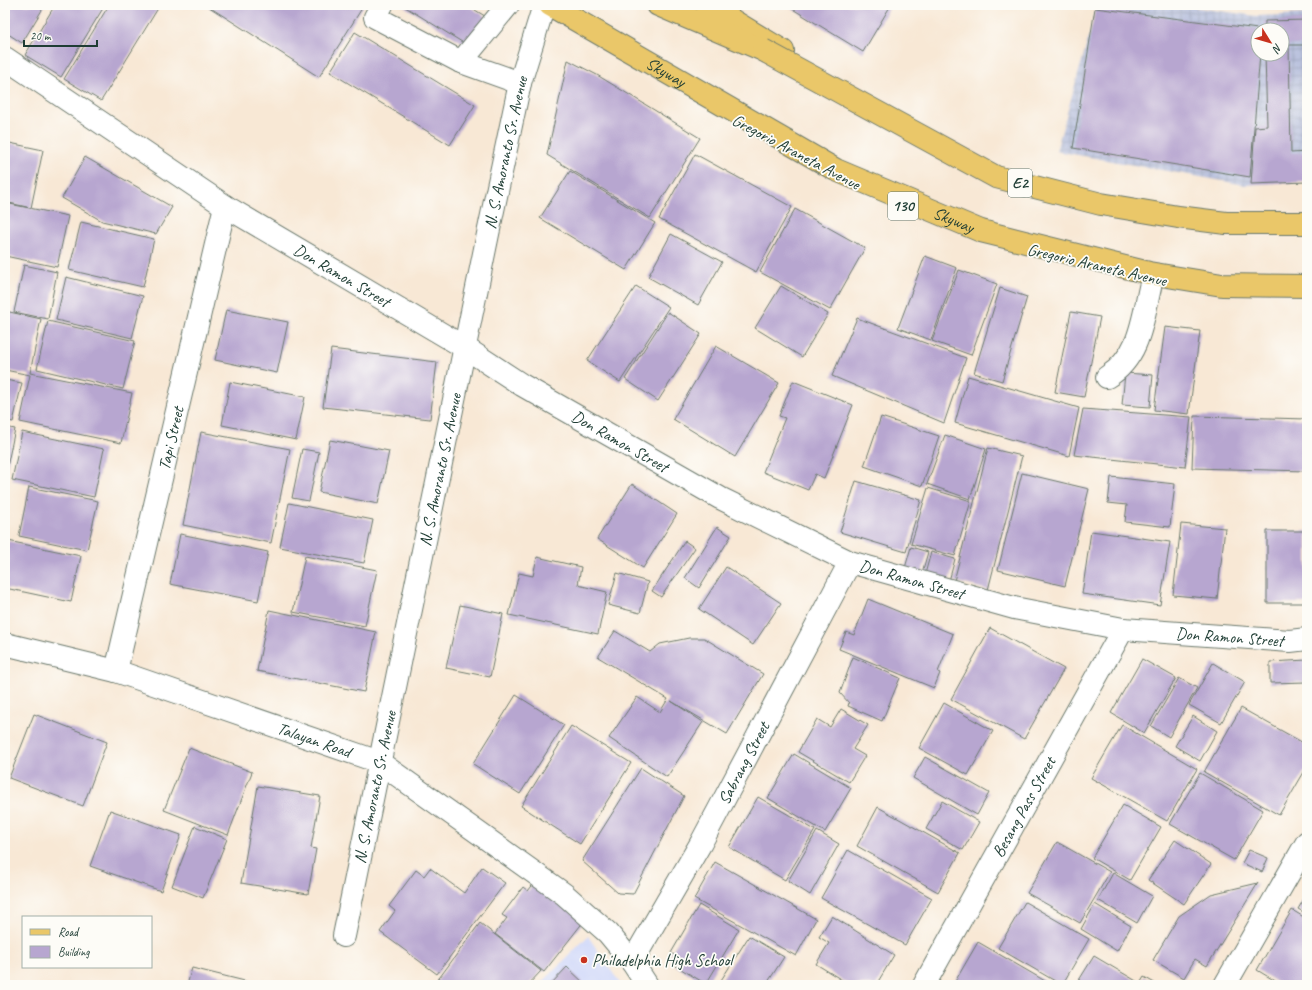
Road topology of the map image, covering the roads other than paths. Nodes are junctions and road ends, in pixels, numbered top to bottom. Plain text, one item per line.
1 (382, 5) edge
2 (508, 5) edge
3 (658, 5) edge
4 (692, 5) edge
5 (707, 5) edge
6 (544, 6) edge
7 (763, 50) junction
8 (5, 58) edge
9 (461, 62) junction
10 (520, 83) junction
11 (225, 206) junction
12 (1307, 223) edge
13 (1307, 227) edge
14 (1152, 279) junction
15 (1307, 286) edge
16 (1307, 293) edge
17 (464, 347) junction
18 (1107, 377) dead end
19 (850, 562) junction
20 (1124, 629) junction
21 (1307, 640) edge
22 (5, 644) edge
23 (116, 671) junction
24 (379, 762) junction
25 (1307, 842) edge
26 (344, 936) dead end
27 (632, 962) junction
28 (647, 985) edge
29 (924, 985) edge
30 (1225, 985) edge

1 - 9 street
2 - 9 street
3 - 7 main road
4 - 7 main road, E2
5 - 13 main road
6 - 10 street, N. S. Amoranto Sr. Avenue
6 - 14 main road, Gregorio Araneta Avenue / 130
6 - 15 main road, Skyway
7 - 12 main road, E2, bridge
8 - 11 street, Don Ramon Street
9 - 10 street
10 - 17 street, N. S. Amoranto Sr. Avenue
11 - 17 street, Don Ramon Street
11 - 23 street, Tapi Street
14 - 16 main road, Gregorio Araneta Avenue / 130
14 - 18 street
17 - 19 street, Don Ramon Street
17 - 24 street, N. S. Amoranto Sr. Avenue
19 - 20 street, Don Ramon Street
19 - 27 street, Sabrang Street
20 - 21 street, Don Ramon Street
20 - 29 street, Besang Pass Street
22 - 23 street, Talayan Road
23 - 24 street, Talayan Road
24 - 26 street, N. S. Amoranto Sr. Avenue
24 - 27 street, Talayan Road
25 - 30 street
27 - 28 street, Talayan Road

